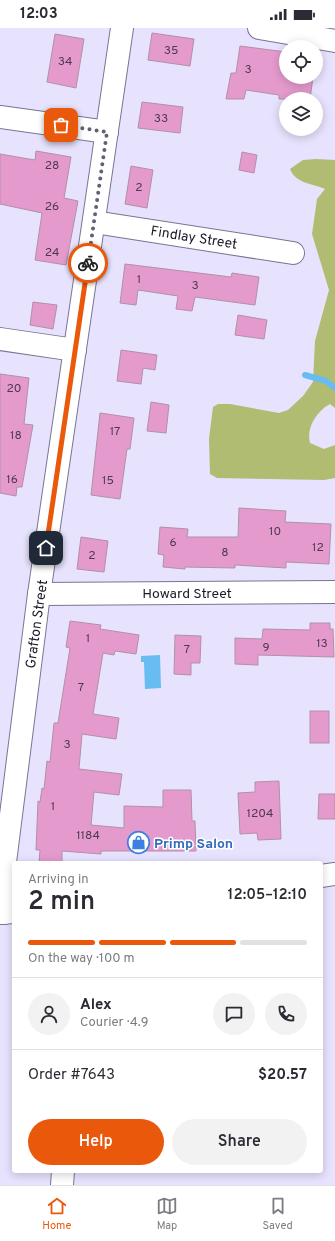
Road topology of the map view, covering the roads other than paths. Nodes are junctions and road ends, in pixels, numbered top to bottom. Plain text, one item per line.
1 (122, 28) edge
2 (259, 28) edge
3 (335, 42) edge
4 (0, 117) edge
5 (107, 132) junction
6 (94, 222) junction
7 (293, 253) dead end
8 (0, 339) edge
9 (75, 350) junction
10 (335, 592) edge
11 (39, 594) junction
12 (335, 874) edge
13 (323, 876) edge
14 (6, 912) edge
15 (63, 1173) edge
16 (62, 1185) edge

1 - 5 street, Grafton Street
2 - 3 street
4 - 5 street
5 - 6 street, Grafton Street
6 - 7 street, Findlay Street
6 - 9 street, Grafton Street
8 - 9 street
9 - 11 street, Grafton Street
10 - 11 street, Howard Street
11 - 14 street, Grafton Street
12 - 13 street
15 - 16 street

